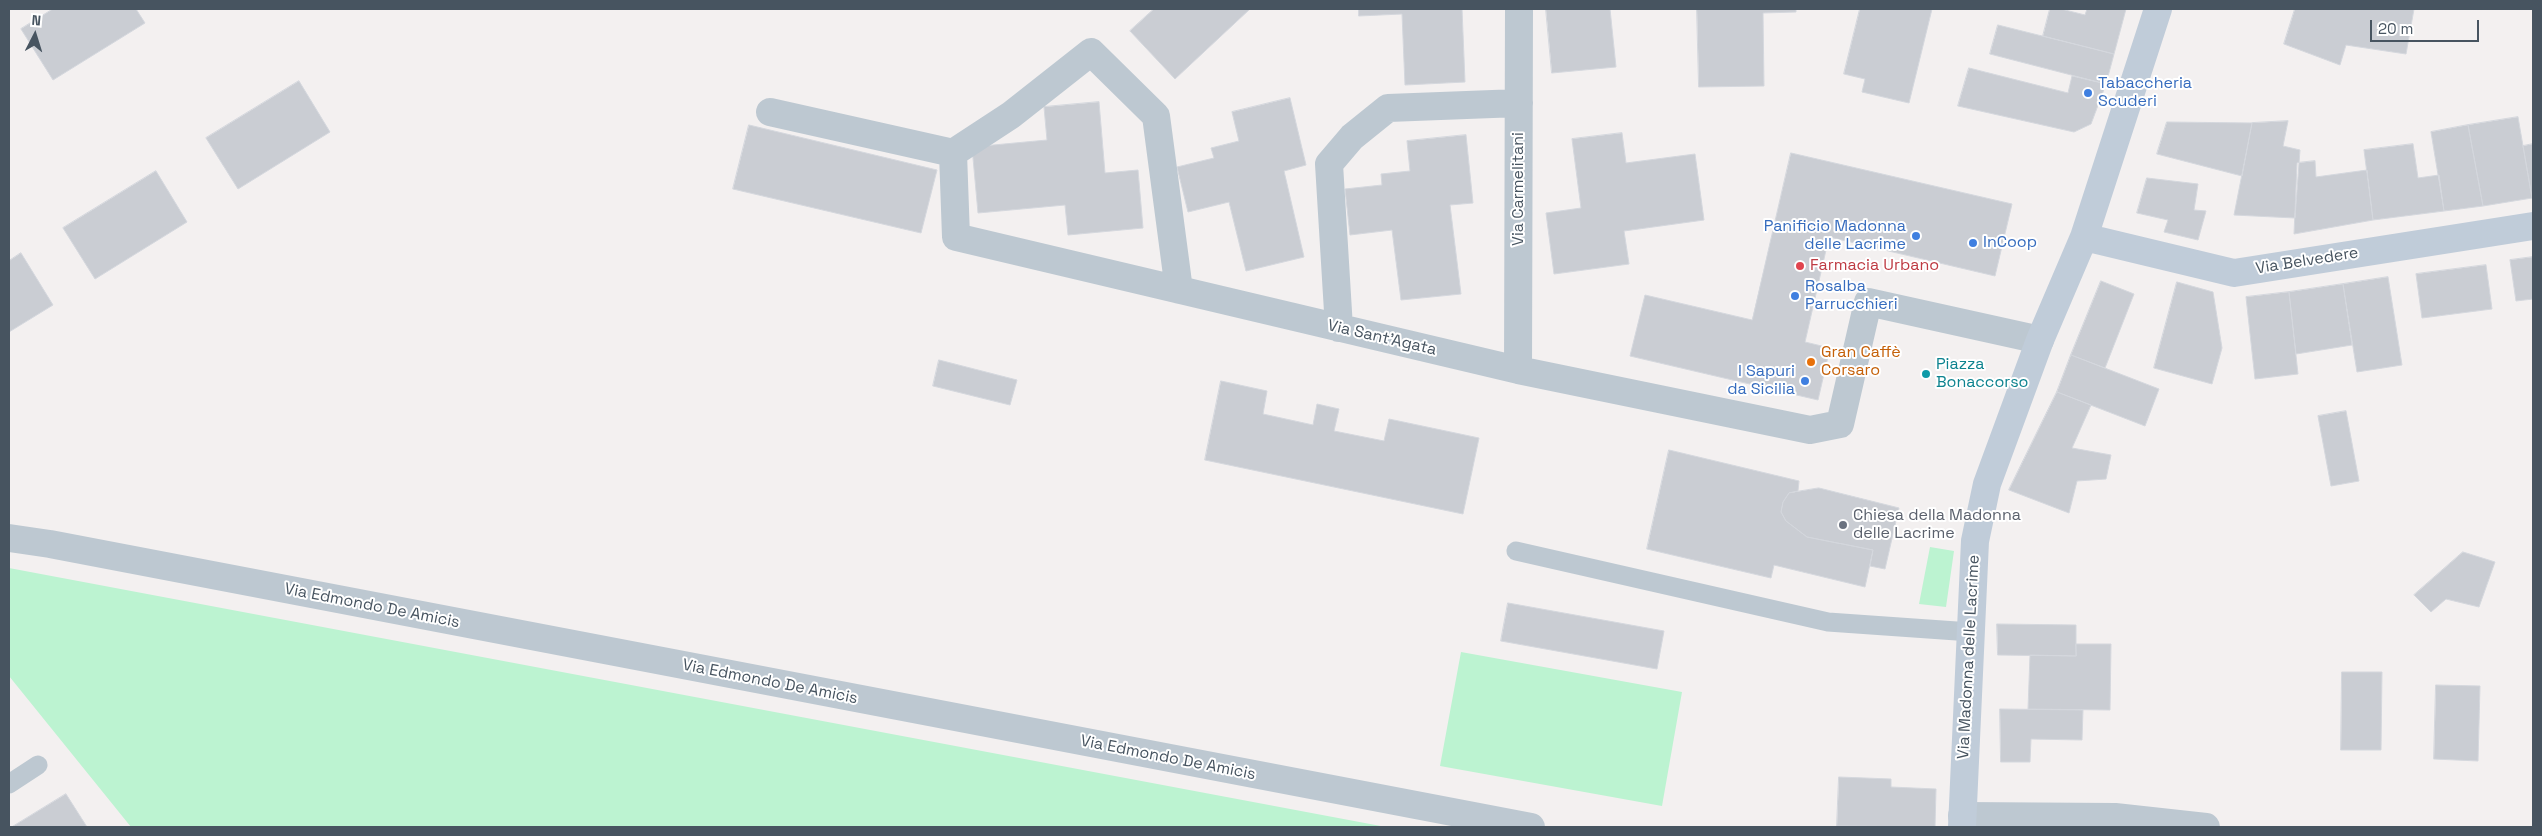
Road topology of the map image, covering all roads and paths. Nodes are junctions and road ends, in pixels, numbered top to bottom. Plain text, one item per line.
1 (1519, 9) edge
2 (2158, 9) edge
3 (1519, 103) junction
4 (770, 112) dead end
5 (953, 153) junction
6 (2533, 226) edge
7 (2084, 236) junction
8 (1179, 290) junction
9 (1339, 328) junction
10 (2040, 340) junction
11 (1518, 370) junction
12 (9, 538) edge
13 (1516, 551) dead end
14 (1971, 632) junction
15 (38, 765) dead end
16 (9, 784) edge
17 (1962, 822) edge
18 (1532, 827) edge
19 (2206, 827) edge

1 - 3 street, Via Carmelitani
2 - 7 main road, Via Madonna delle Lacrime
3 - 9 street
3 - 11 street, Via Carmelitani
4 - 5 street
5 - 8 street, Via Sant'Agata
5 - 8 street
6 - 7 main road, Via Belvedere
7 - 10 main road, Via Madonna delle Lacrime
8 - 9 street, Via Sant'Agata
9 - 11 street, Via Sant'Agata
10 - 11 street, Via Sant'Agata
10 - 14 main road, Via Madonna delle Lacrime
12 - 18 street, Via Edmondo De Amicis
13 - 14 lane
14 - 17 main road, Via Madonna delle Lacrime
15 - 16 lane
17 - 19 street

